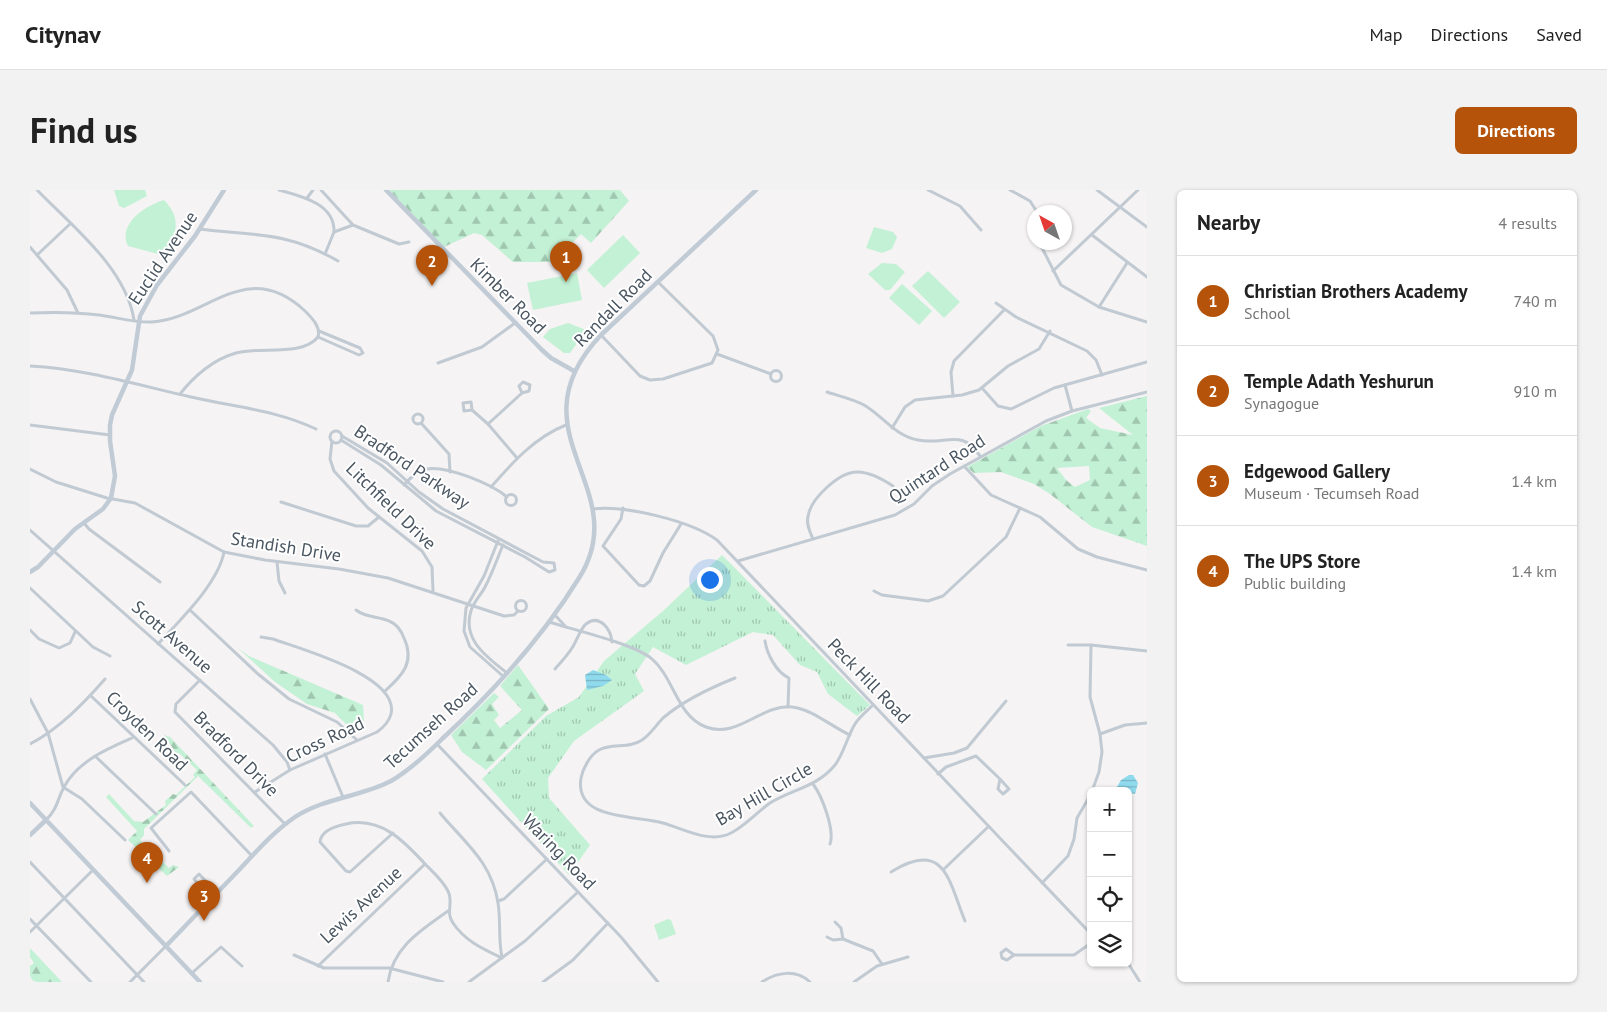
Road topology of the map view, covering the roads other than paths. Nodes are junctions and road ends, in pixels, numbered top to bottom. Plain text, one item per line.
1 (37, 190) edge
2 (224, 190) edge
3 (279, 190) edge
4 (313, 190) edge
5 (322, 190) edge
6 (386, 190) edge
7 (756, 190) edge
8 (928, 190) edge
9 (1010, 190) edge
10 (1096, 190) edge
11 (1138, 190) edge
12 (307, 198) junction
13 (1033, 205) edge
14 (1120, 207) junction
15 (70, 224) junction
16 (353, 225) junction
17 (1147, 226) edge
18 (199, 229) junction
19 (981, 230) dead end
20 (334, 232) junction
21 (1092, 235) junction
22 (409, 242) dead end
23 (30, 247) edge
24 (1043, 250) edge
25 (325, 254) junction
26 (37, 255) junction
27 (338, 261) dead end
28 (1127, 263) junction
29 (1053, 271) junction
30 (1147, 277) edge
31 (658, 282) junction
32 (996, 303) dead end
33 (1099, 307) junction
34 (1004, 310) junction
35 (30, 313) edge
36 (78, 313) junction
37 (136, 321) junction
38 (1147, 322) edge
39 (515, 323) junction
40 (319, 331) junction
41 (1050, 332) junction
42 (601, 335) junction
43 (318, 337) junction
44 (717, 354) junction
45 (1147, 362) edge
46 (438, 363) dead end
47 (30, 366) edge
48 (574, 371) junction
49 (771, 374) dead end
50 (1102, 375) junction
51 (128, 382) junction
52 (1065, 385) junction
53 (982, 388) junction
54 (827, 392) dead end
55 (1147, 392) edge
56 (522, 393) dead end
57 (180, 394) junction
58 (953, 396) junction
59 (472, 410) dead end
60 (1072, 411) junction
61 (421, 423) dead end
62 (488, 424) junction
63 (30, 425) edge
64 (566, 425) junction
65 (892, 428) junction
66 (316, 429) dead end
67 (110, 435) junction
68 (342, 436) junction
69 (340, 440) junction
70 (332, 441) junction
71 (980, 456) junction
72 (517, 458) junction
73 (964, 466) junction
74 (30, 469) edge
75 (450, 472) junction
76 (408, 481) junction
77 (404, 485) junction
78 (892, 486) dead end
79 (491, 487) junction
80 (507, 497) dead end
81 (110, 498) junction
82 (281, 502) dead end
83 (623, 508) junction
84 (1020, 508) junction
85 (594, 509) junction
86 (379, 517) junction
87 (84, 522) junction
88 (681, 524) junction
89 (30, 530) edge
90 (500, 538) junction
91 (813, 539) junction
92 (505, 541) junction
93 (498, 543) junction
94 (503, 545) junction
95 (53, 551) junction
96 (224, 552) junction
97 (738, 561) junction
98 (277, 562) junction
99 (1147, 570) edge
100 (30, 572) edge
101 (160, 582) dead end
102 (30, 588) edge
103 (874, 591) dead end
104 (433, 592) junction
105 (285, 593) dead end
106 (468, 604) junction
107 (473, 606) junction
108 (356, 610) dead end
109 (191, 611) junction
110 (518, 611) dead end
111 (553, 613) junction
112 (547, 621) junction
113 (566, 626) junction
114 (30, 630) edge
115 (74, 631) junction
116 (581, 632) junction
117 (261, 637) dead end
118 (765, 641) dead end
119 (612, 642) junction
120 (158, 644) junction
121 (1068, 645) dead end
122 (1091, 645) junction
123 (1147, 651) edge
124 (110, 656) dead end
125 (554, 669) dead end
126 (505, 675) junction
127 (736, 678) dead end
128 (105, 679) dead end
129 (200, 680) junction
130 (385, 691) junction
131 (91, 696) junction
132 (30, 699) edge
133 (1006, 701) dead end
134 (682, 705) junction
135 (873, 705) junction
136 (788, 707) junction
137 (1147, 723) edge
138 (48, 733) junction
139 (1100, 734) junction
140 (850, 735) junction
141 (133, 738) junction
142 (357, 740) junction
143 (30, 744) edge
144 (437, 744) junction
145 (325, 754) junction
146 (95, 756) junction
147 (923, 758) junction
148 (290, 770) junction
149 (938, 774) junction
150 (1000, 779) junction
151 (813, 784) junction
152 (185, 786) dead end
153 (1094, 787) edge
154 (63, 788) junction
155 (255, 792) junction
156 (343, 797) junction
157 (1087, 801) edge
158 (30, 803) edge
159 (30, 809) edge
160 (39, 813) junction
161 (440, 813) dead end
162 (156, 814) dead end
163 (46, 820) junction
164 (285, 824) junction
165 (988, 827) junction
166 (393, 833) junction
167 (30, 835) edge
168 (125, 840) dead end
169 (830, 844) dead end
170 (169, 851) dead end
171 (252, 856) junction
172 (547, 859) junction
173 (30, 862) edge
174 (425, 864) junction
175 (93, 870) junction
176 (944, 870) junction
177 (891, 872) dead end
178 (208, 883) junction
179 (1042, 884) junction
180 (578, 892) junction
181 (217, 893) junction
182 (65, 899) junction
183 (498, 901) junction
184 (448, 911) junction
185 (30, 919) edge
186 (965, 921) dead end
187 (835, 922) dead end
188 (608, 923) junction
189 (37, 926) junction
190 (1087, 930) edge
191 (30, 932) edge
192 (827, 937) dead end
193 (843, 939) junction
194 (166, 946) junction
195 (1087, 946) edge
196 (294, 955) dead end
197 (1014, 955) dead end
198 (908, 957) dead end
199 (502, 958) junction
200 (882, 964) junction
201 (242, 966) dead end
202 (317, 967) junction
203 (1131, 967) edge
204 (391, 969) junction
205 (192, 973) junction
206 (137, 975) junction
207 (90, 982) edge
208 (130, 982) edge
209 (144, 982) edge
210 (200, 982) edge
211 (388, 982) edge
212 (444, 982) edge
213 (469, 982) edge
214 (543, 982) edge
215 (658, 982) edge
216 (762, 982) edge
217 (810, 982) edge
218 (854, 982) edge
219 (1140, 982) edge

1 - 15 street
2 - 18 street, Euclid Avenue
3 - 12 street
4 - 12 street
5 - 16 street
6 - 39 street, Kimber Road
7 - 31 street, Randall Road
8 - 19 street
9 - 13 street
10 - 14 street
11 - 14 street
12 - 20 street
14 - 17 street
14 - 21 street
15 - 26 street
15 - 37 street
16 - 20 street
16 - 22 street
18 - 25 street
18 - 37 street, Euclid Avenue
20 - 25 street
21 - 28 street
21 - 29 street
23 - 26 street
24 - 29 street
25 - 27 street
26 - 36 street
28 - 30 street
28 - 33 street
29 - 33 street
31 - 42 street, Randall Road
31 - 44 street
32 - 34 street
33 - 38 street
34 - 41 street
34 - 58 street
35 - 36 street
36 - 37 street
37 - 40 street
37 - 51 street, Euclid Avenue
39 - 46 street
39 - 48 street, Kimber Road
40 - 43 street
40 - 43 street
41 - 50 street
41 - 53 street
42 - 44 street
42 - 48 street, Randall Road
43 - 57 street
44 - 49 street
45 - 50 street
47 - 51 street
48 - 64 street, Randall Road
50 - 52 street
51 - 57 street
51 - 67 street, Euclid Avenue
52 - 53 street
52 - 60 street
53 - 58 street
54 - 65 street
55 - 60 street, Quintard Road
56 - 62 street
57 - 66 street
58 - 65 street
59 - 62 street
60 - 71 street, Quintard Road
61 - 75 street
62 - 72 street
63 - 67 street
64 - 72 street
64 - 85 street, Randall Road
65 - 71 street
67 - 81 street, Euclid Avenue
68 - 69 street, Bradford Parkway
68 - 70 street, Bradford Parkway
68 - 76 street, Bradford Parkway
69 - 70 street, Bradford Parkway
69 - 77 street, Bradford Parkway
70 - 86 street, Litchfield Drive
71 - 73 street, Quintard Road
72 - 79 street
73 - 84 street
73 - 91 street, Quintard Road
74 - 81 street, Standish Drive
75 - 76 street
75 - 79 street
76 - 77 street
76 - 90 street, Bradford Parkway
77 - 93 street, Bradford Parkway
78 - 91 street
79 - 80 street
81 - 87 street
81 - 96 street, Standish Drive
82 - 86 street
83 - 85 street, Peck Hill Road
83 - 88 street, Peck Hill Road
83 - 88 street
84 - 99 street
84 - 103 street
85 - 111 street, Tecumseh Road
86 - 104 street, Litchfield Drive
87 - 95 street
87 - 101 street
88 - 97 street, Peck Hill Road
89 - 95 street, Scott Avenue
90 - 92 street, Bradford Parkway
90 - 93 street
91 - 97 street, Quintard Road
92 - 94 street
92 - 94 street, Bradford Parkway
93 - 94 street, Bradford Parkway
93 - 106 street
94 - 107 street
95 - 100 street
95 - 120 street, Scott Avenue
96 - 98 street, Standish Drive
96 - 109 street
97 - 135 street, Peck Hill Road
98 - 104 street, Standish Drive
98 - 105 street
102 - 115 street
104 - 106 street, Standish Drive
106 - 107 street, Standish Drive
106 - 126 street
107 - 110 street, Standish Drive
107 - 126 street
108 - 130 street
109 - 120 street
109 - 142 street
111 - 112 street, Tecumseh Road
111 - 113 street
112 - 113 street
112 - 126 street, Tecumseh Road
113 - 116 street
114 - 115 street
115 - 124 street
116 - 119 street
116 - 119 street
116 - 125 street
117 - 130 street
118 - 136 street
119 - 134 street
120 - 129 street, Scott Avenue
121 - 122 street
122 - 123 street
122 - 139 street
126 - 144 street, Tecumseh Road
127 - 134 street, Bay Hill Circle
128 - 131 street
129 - 148 street, Scott Avenue
129 - 155 street, Bradford Drive
130 - 142 street, Cross Road
131 - 138 street
131 - 141 street, Croyden Road
132 - 138 street
133 - 147 street
134 - 136 street
134 - 151 street, Bay Hill Circle
135 - 140 street, Bay Hill Circle
135 - 147 street, Peck Hill Road
136 - 140 street
137 - 139 street
138 - 143 street
138 - 154 street
139 - 153 street
140 - 151 street, Bay Hill Circle
141 - 146 street
141 - 152 street, Croyden Road
142 - 145 street, Cross Road
144 - 156 street, Tecumseh Road
144 - 172 street, Waring Road
145 - 148 street, Cross Road
145 - 156 street
146 - 154 street
146 - 162 street
147 - 149 street, Peck Hill Road
148 - 155 street, Cross Road
149 - 150 street
149 - 165 street, Peck Hill Road
150 - 150 street
151 - 169 street
154 - 163 street
154 - 168 street
155 - 164 street, Bradford Drive
156 - 164 street, Tecumseh Road
157 - 179 street
158 - 160 street
159 - 160 street
160 - 163 street
161 - 183 street
163 - 167 street
163 - 175 street
164 - 171 street, Tecumseh Road
165 - 176 street
165 - 179 street, Peck Hill Road
166 - 166 street
166 - 174 street
170 - 171 street
171 - 181 street, Tecumseh Road
172 - 180 street, Waring Road
172 - 183 street
173 - 182 street
174 - 184 street
174 - 202 street, Lewis Avenue
175 - 182 street
175 - 194 street
176 - 177 street
176 - 186 street
178 - 178 street
178 - 181 street
179 - 190 street, Peck Hill Road
180 - 188 street, Waring Road
180 - 199 street
181 - 194 street, Tecumseh Road
182 - 189 street
182 - 206 street
183 - 199 street
184 - 199 street
184 - 204 street
185 - 189 street
187 - 193 street
188 - 214 street
188 - 215 street, Waring Road
189 - 191 street
189 - 207 street
192 - 193 street
193 - 200 street
194 - 205 street
194 - 206 street, Tecumseh Road
195 - 197 street
196 - 202 street
198 - 200 street
199 - 213 street
200 - 218 street
201 - 205 street
202 - 204 street
203 - 219 street
204 - 211 street
204 - 212 street
205 - 210 street
206 - 208 street, Tecumseh Road
206 - 209 street
216 - 217 street

